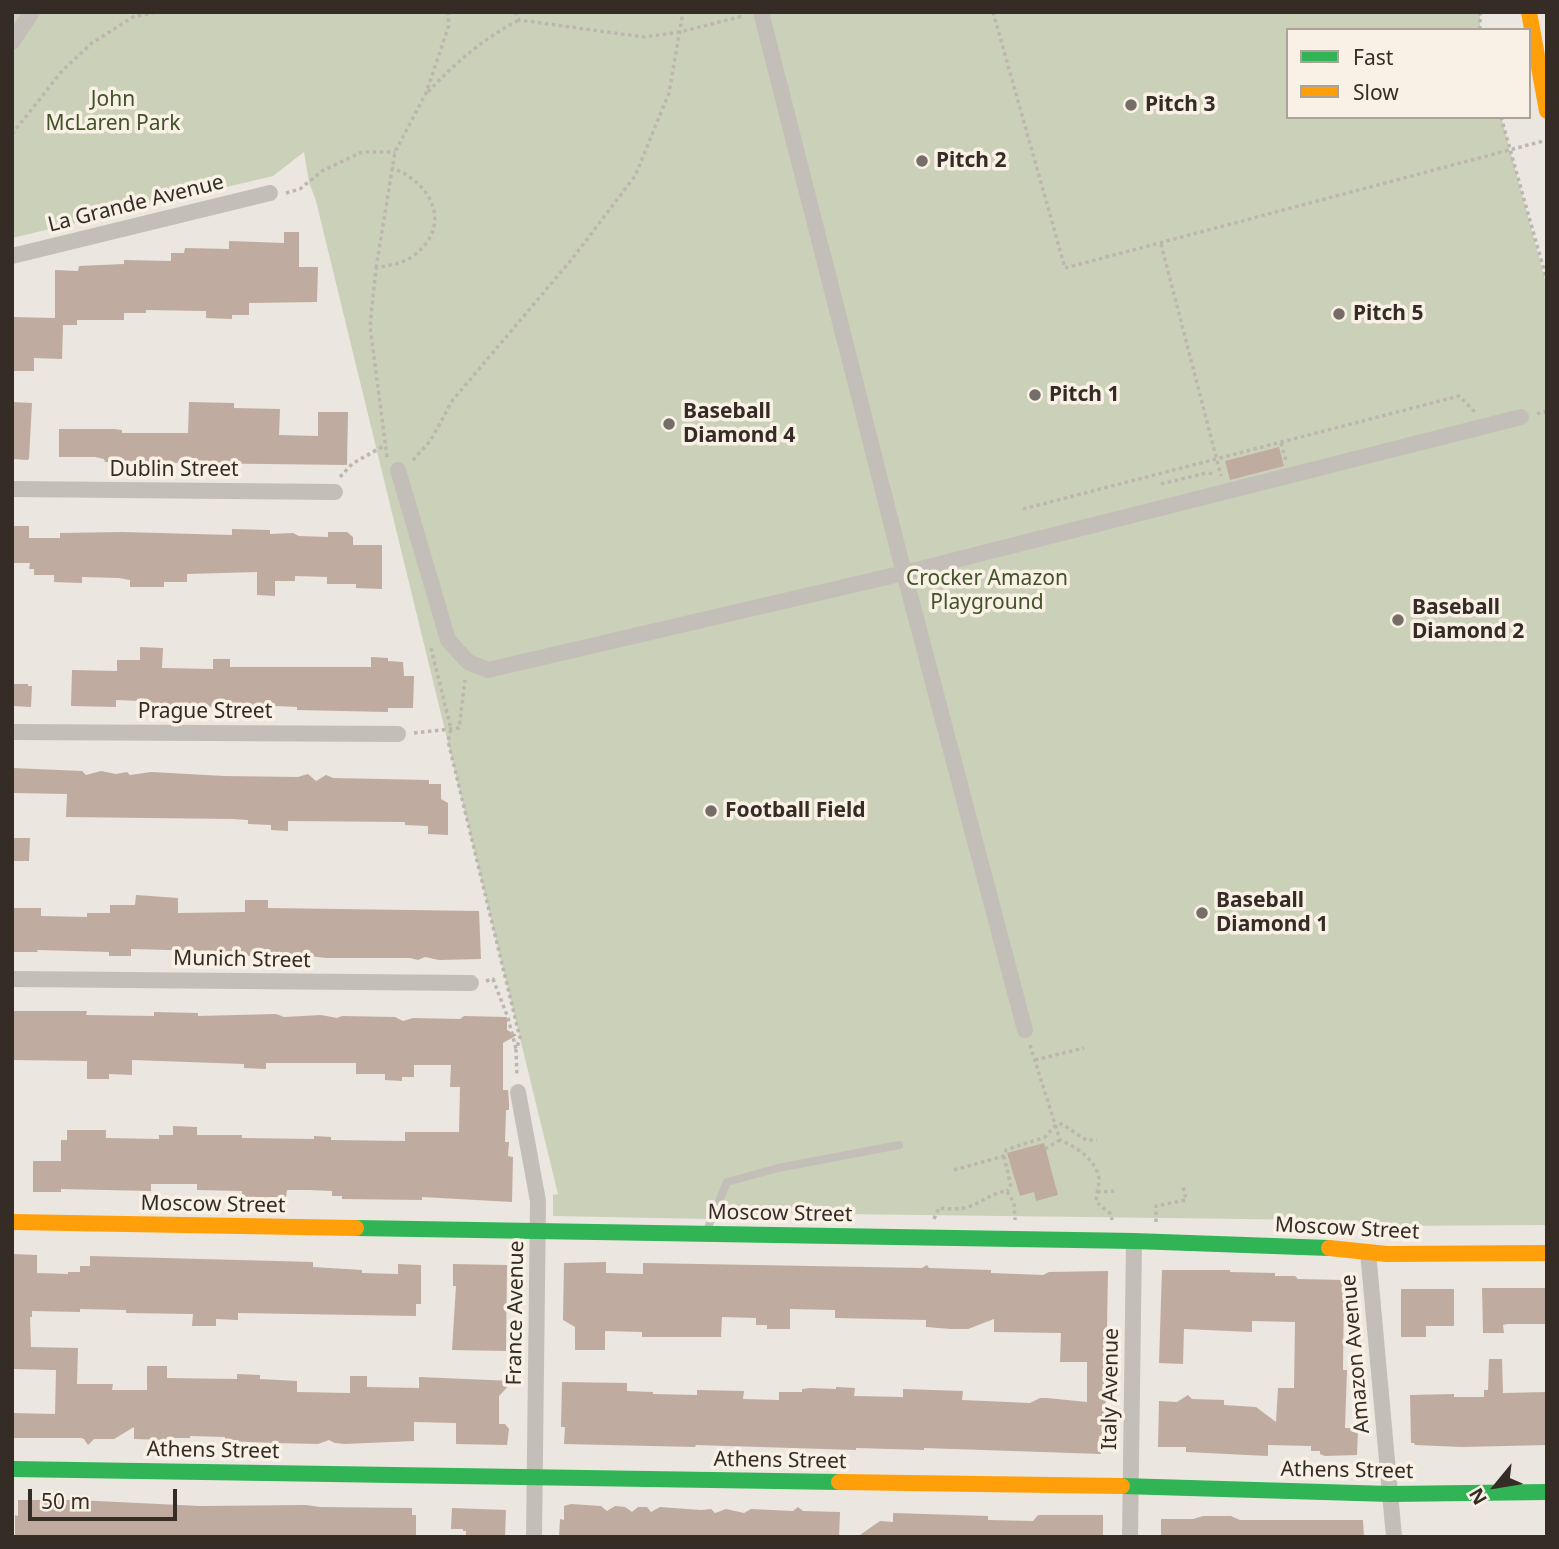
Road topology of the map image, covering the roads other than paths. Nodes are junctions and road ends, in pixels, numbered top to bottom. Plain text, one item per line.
1 (32, 12) edge
2 (1529, 12) edge
3 (753, 14) edge
4 (12, 42) edge
5 (1547, 111) edge
6 (270, 193) road end
7 (12, 256) edge
8 (1521, 418) dead end
9 (398, 470) road end
10 (12, 489) edge
11 (335, 492) road end
12 (904, 573) junction
13 (12, 732) edge
14 (398, 734) road end
15 (12, 978) edge
16 (471, 983) road end
17 (1025, 1030) road end
18 (518, 1092) road end
19 (899, 1145) dead end
20 (12, 1222) edge
21 (538, 1231) junction
22 (705, 1234) junction
23 (1134, 1241) junction
24 (1368, 1252) junction
25 (1547, 1253) edge
26 (12, 1469) edge
27 (535, 1478) junction
28 (1130, 1486) junction
29 (1547, 1492) edge
30 (1390, 1493) junction
31 (534, 1537) edge
32 (1130, 1537) edge
33 (1394, 1537) edge

1 - 4 street
2 - 5 street
3 - 12 street
6 - 7 street, La Grande Avenue
8 - 12 street
9 - 12 street
10 - 11 street, Dublin Street
12 - 17 street
13 - 14 street, Prague Street
15 - 16 street, Munich Street
18 - 21 street, France Avenue
19 - 22 lane
20 - 21 street, Moscow Street
21 - 22 street, Moscow Street
21 - 27 street, France Avenue
22 - 23 street, Moscow Street
23 - 24 street, Moscow Street
23 - 28 street, Italy Avenue
24 - 25 street, Moscow Street
24 - 30 street, Amazon Avenue
26 - 27 street, Athens Street
27 - 28 street, Athens Street
27 - 31 street, France Avenue
28 - 30 street, Athens Street
28 - 32 street, Italy Avenue
29 - 30 street, Athens Street
30 - 33 street, Amazon Avenue

